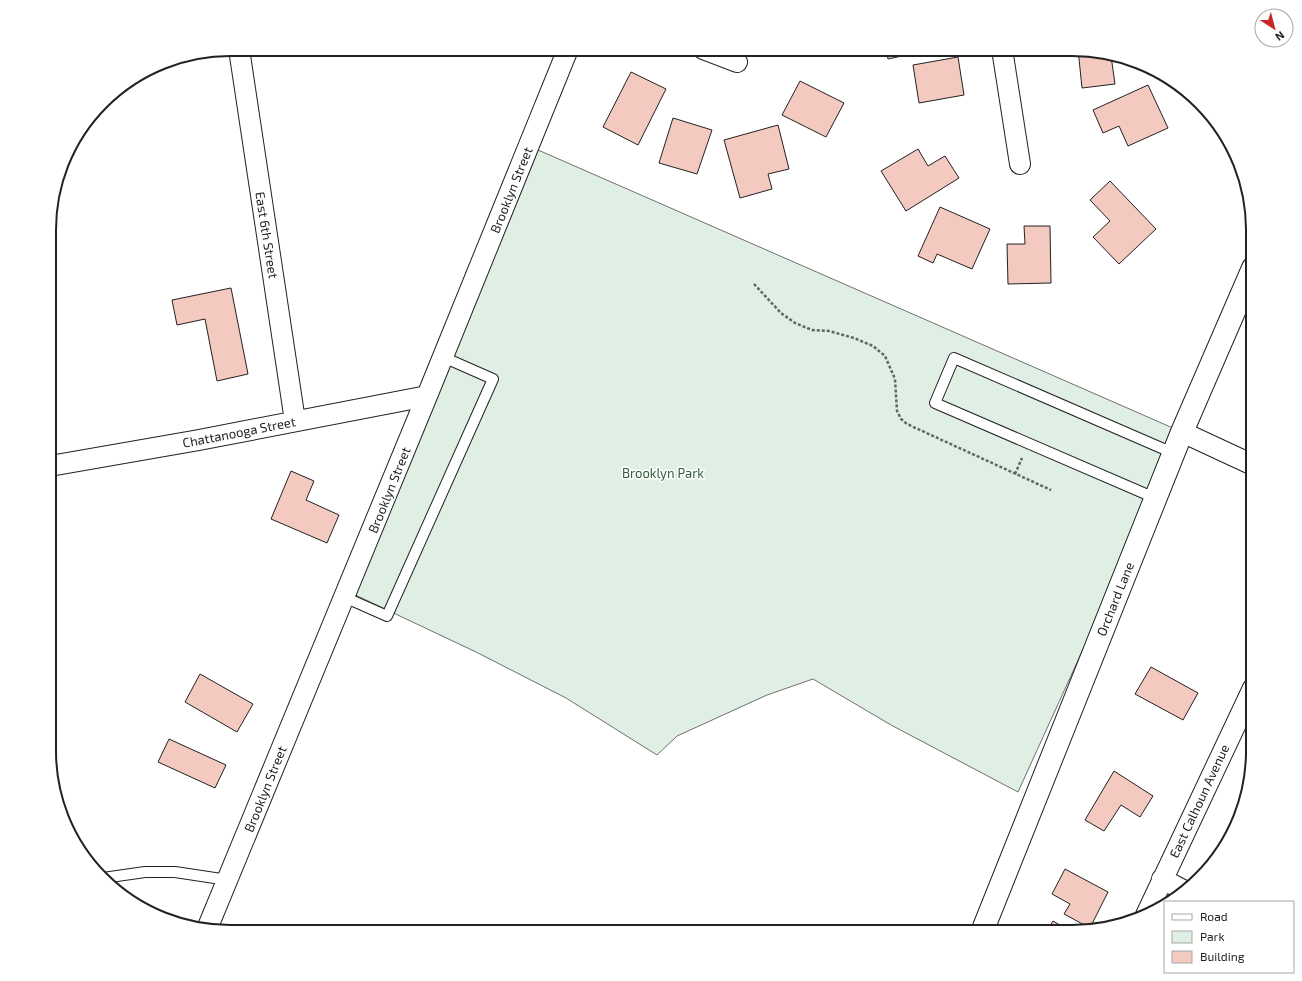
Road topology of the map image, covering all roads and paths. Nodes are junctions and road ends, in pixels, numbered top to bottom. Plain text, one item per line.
1 (240, 56) edge
2 (565, 56) edge
3 (721, 56) edge
4 (1003, 56) edge
5 (737, 62) dead end
6 (1020, 164) dead end
7 (754, 284) dead end
8 (1246, 284) edge
9 (443, 358) junction
10 (427, 396) junction
11 (295, 421) junction
12 (1182, 432) junction
13 (1173, 453) junction
14 (1246, 462) edge
15 (56, 465) edge
16 (1051, 490) dead end
17 (1156, 498) junction
18 (344, 597) junction
19 (1246, 703) edge
20 (110, 877) edge
21 (1162, 879) junction
22 (228, 880) junction
23 (1179, 888) edge
24 (1150, 907) edge
25 (209, 924) edge
26 (985, 925) edge

1 - 11 street, East 6th Street
2 - 9 street, Brooklyn Street
3 - 5 street
4 - 6 street
7 - 16 path
8 - 12 street, Orchard Lane
9 - 10 street, Brooklyn Street
9 - 18 lane
10 - 11 street, Chattanooga Street
10 - 18 street, Brooklyn Street
11 - 15 street, Chattanooga Street
12 - 13 street, Orchard Lane
12 - 14 street
13 - 17 street, Orchard Lane
13 - 17 lane
17 - 26 street, Orchard Lane
18 - 22 street, Brooklyn Street
19 - 21 street, East Calhoun Avenue
20 - 22 lane
21 - 23 street
21 - 24 street, East Calhoun Avenue
22 - 25 street, Brooklyn Street

